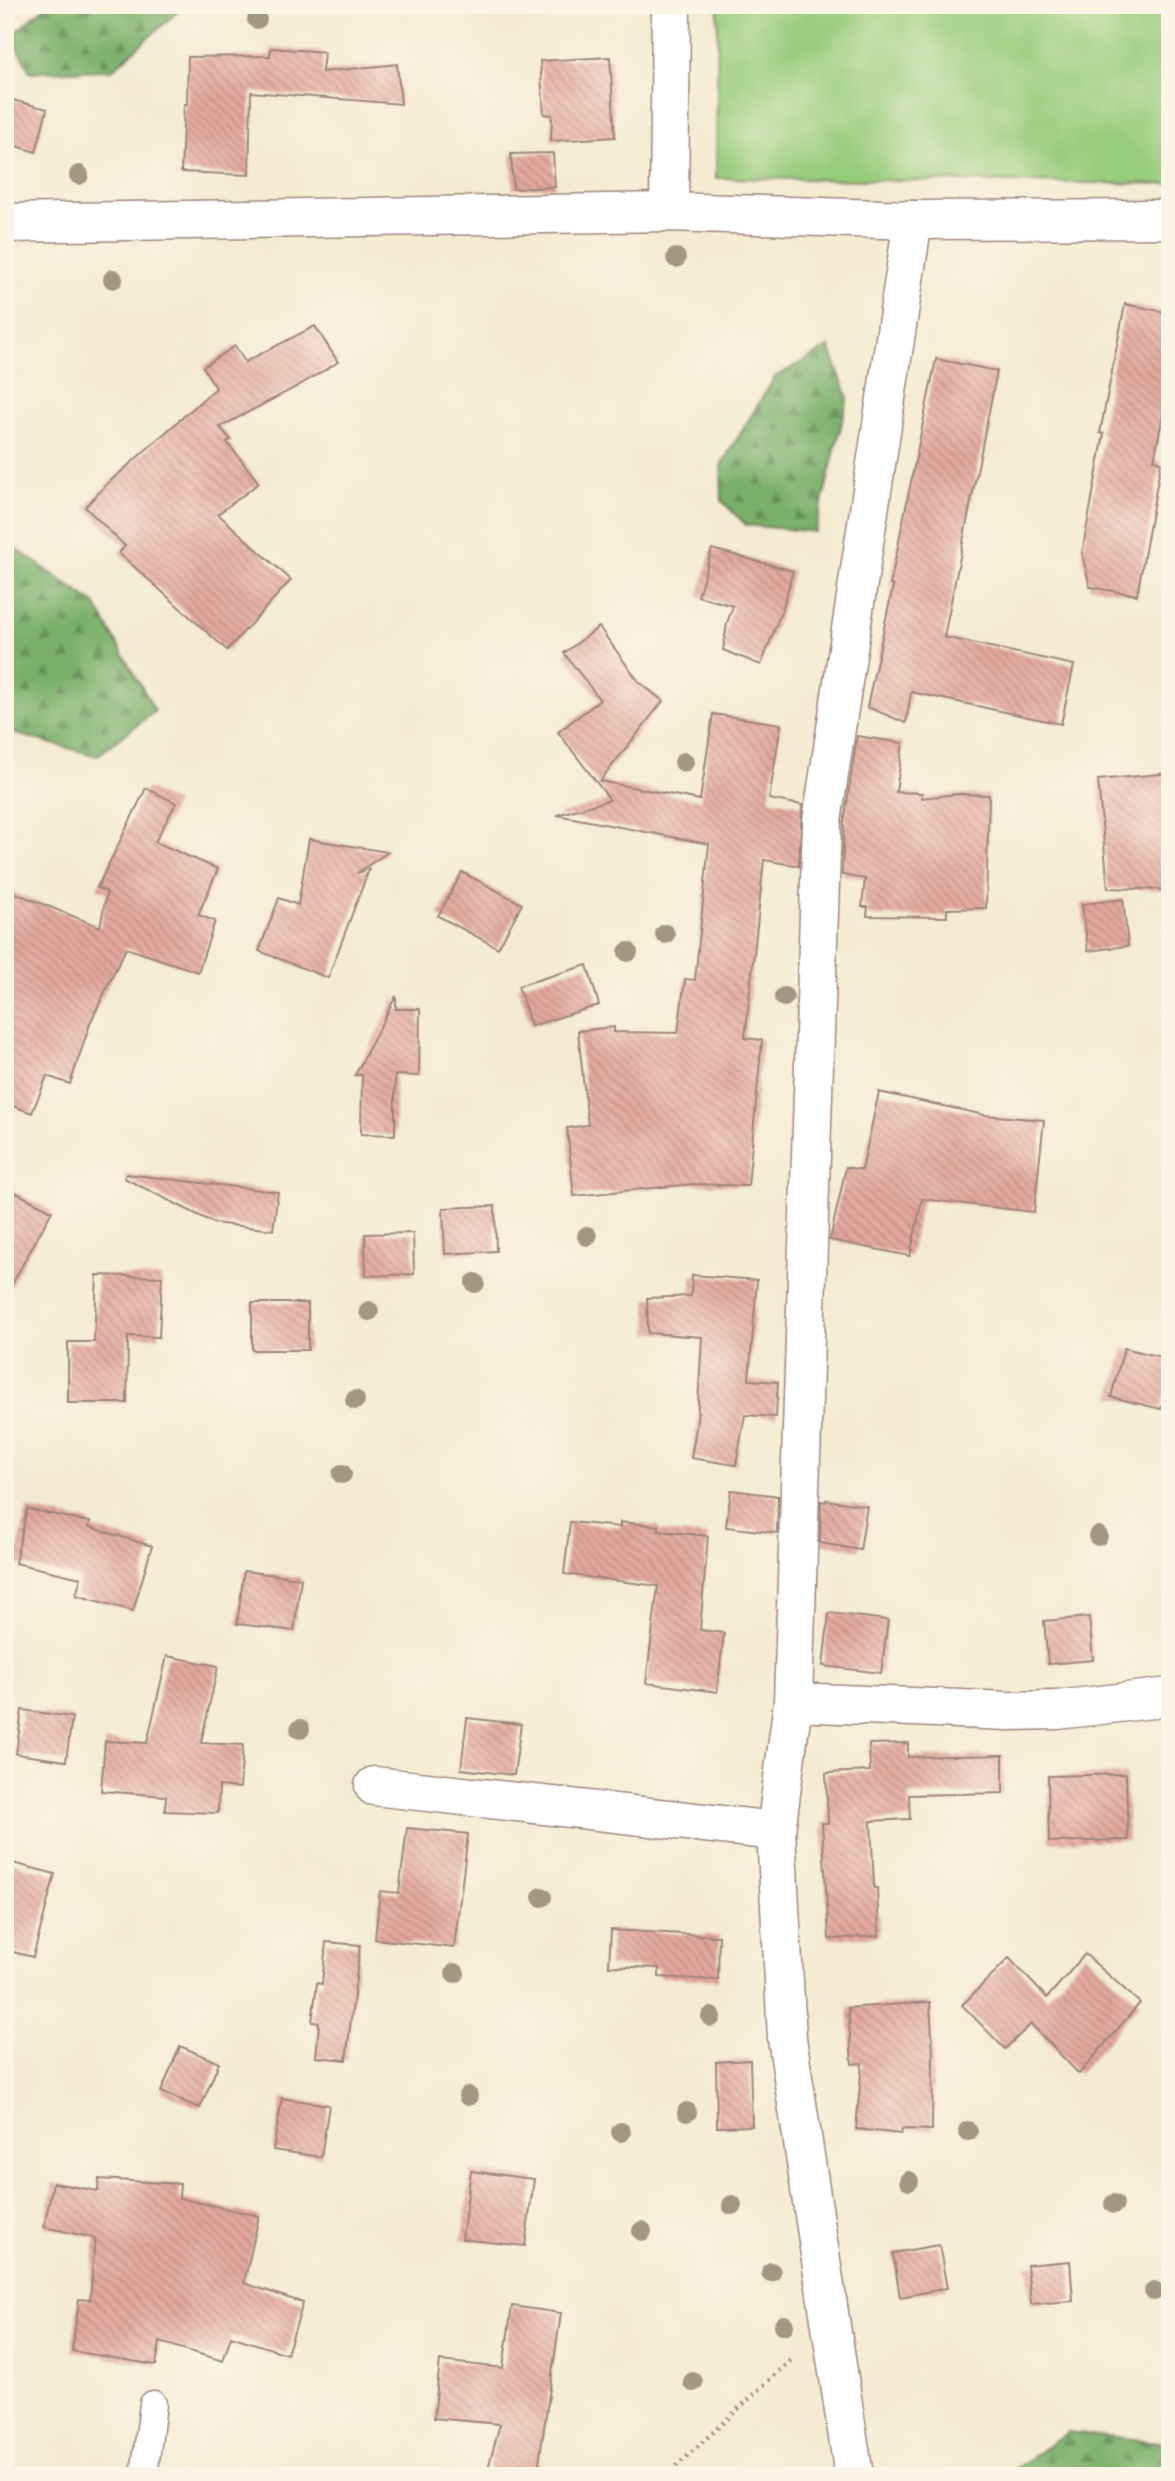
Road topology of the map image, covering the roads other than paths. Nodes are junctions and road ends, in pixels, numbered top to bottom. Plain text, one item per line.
1 (671, 5) edge
2 (669, 212) junction
3 (913, 219) junction
4 (1170, 219) edge
5 (5, 223) edge
6 (1170, 1697) edge
7 (793, 1702) junction
8 (374, 1786) dead end
9 (776, 1831) junction
10 (153, 2404) dead end
11 (144, 2476) edge
12 (853, 2476) edge

1 - 2 street
2 - 3 street
2 - 5 street
3 - 4 street
3 - 7 street
6 - 7 street
7 - 9 street
8 - 9 street
9 - 12 street
10 - 11 lane

